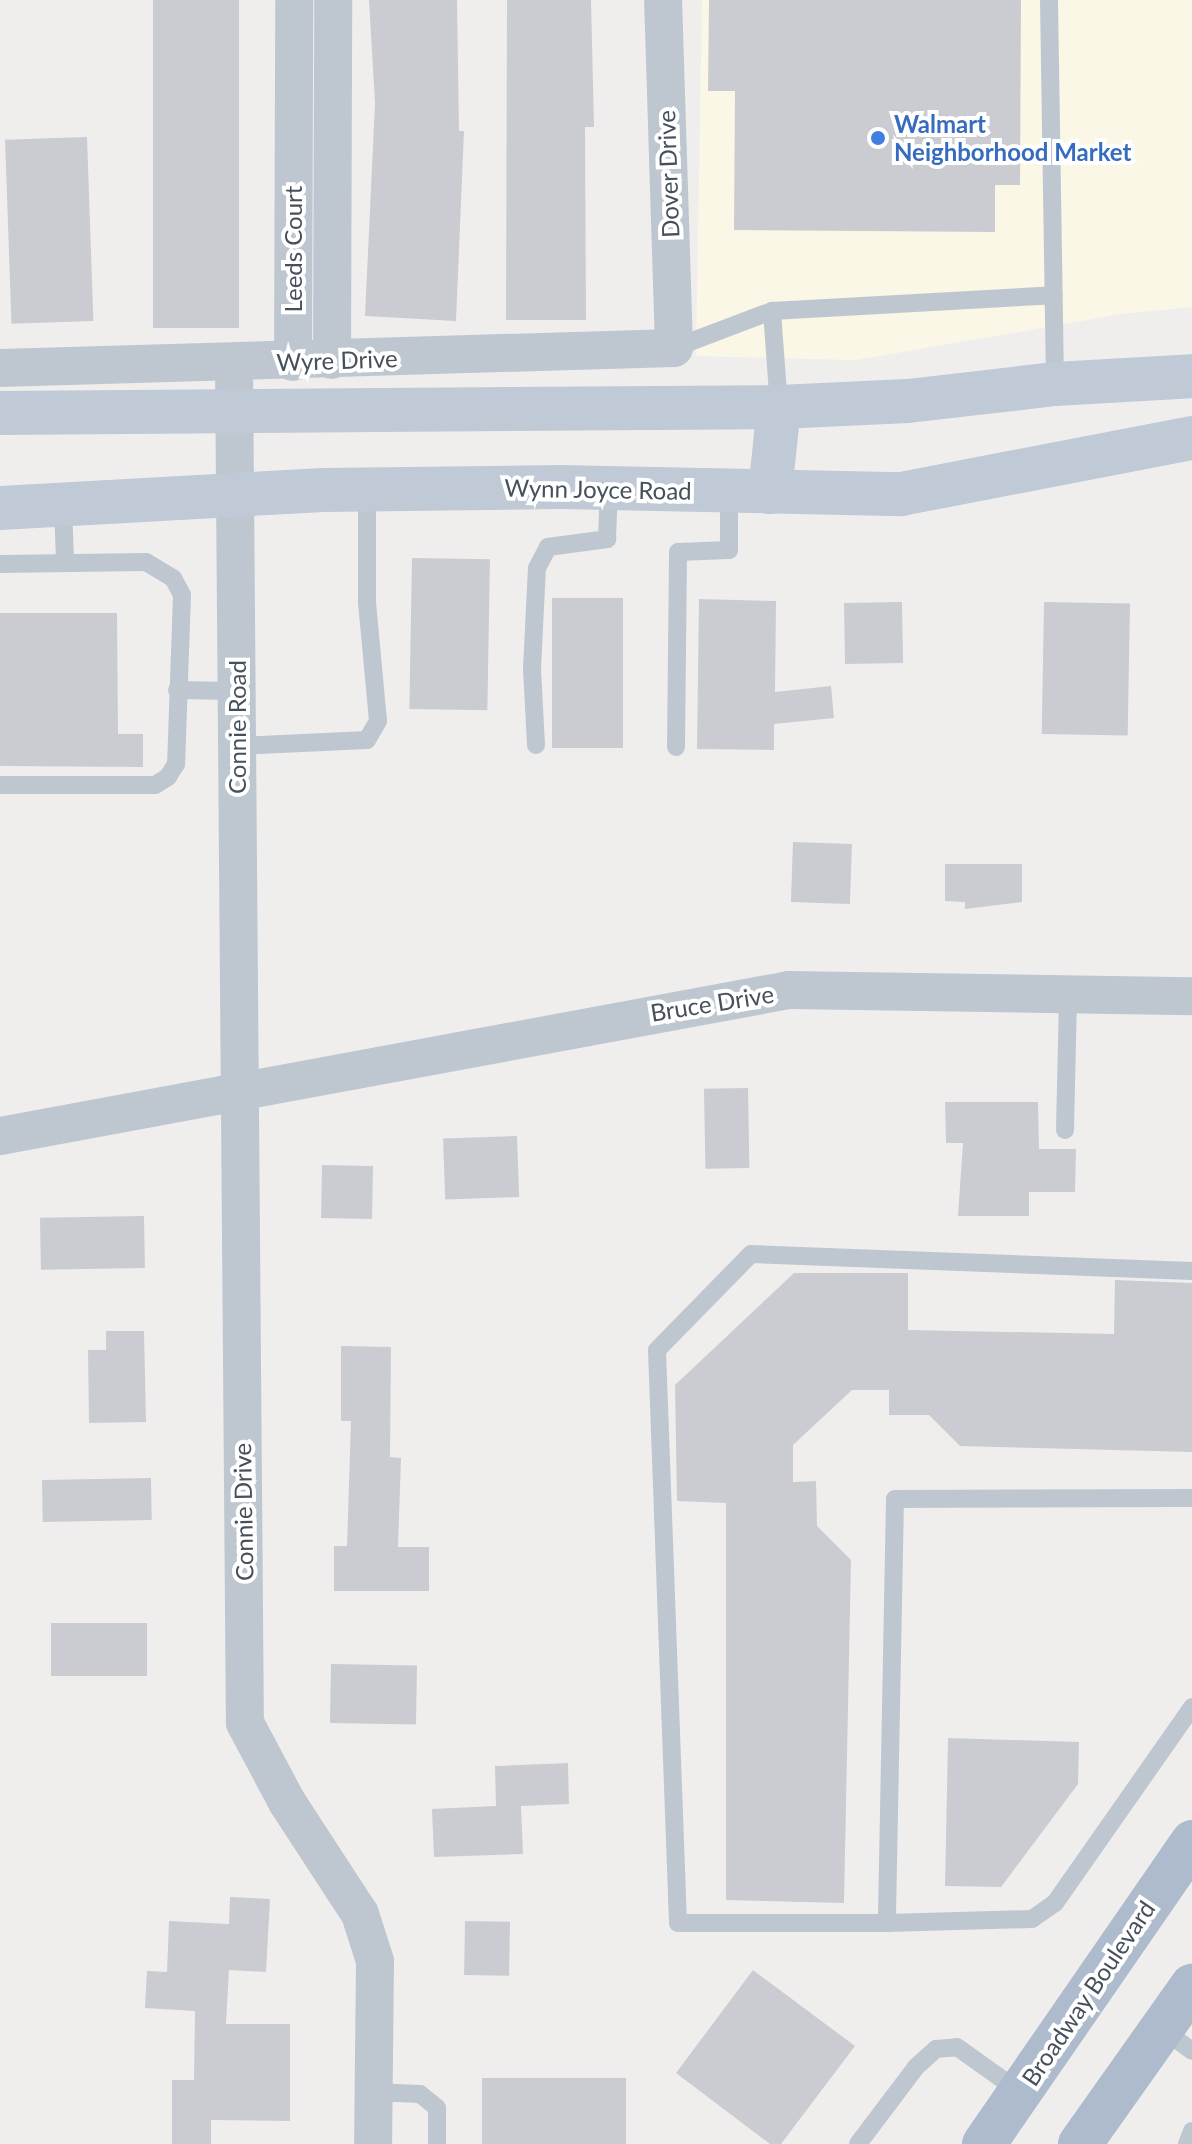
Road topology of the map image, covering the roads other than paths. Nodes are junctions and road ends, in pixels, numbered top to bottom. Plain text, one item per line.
1 (294, 0) edge
2 (333, 0) edge
3 (663, 0) edge
4 (1049, 0) edge
5 (294, 137) junction
6 (333, 137) junction
7 (1054, 295) junction
8 (772, 311) junction
9 (674, 348) junction
10 (332, 360) junction
11 (293, 362) junction
12 (234, 365) junction
13 (0, 368) edge
14 (1192, 376) edge
15 (1055, 384) junction
16 (779, 407) junction
17 (238, 412) junction
18 (0, 413) edge
19 (1192, 438) edge
20 (609, 488) junction
21 (367, 489) junction
22 (749, 492) junction
23 (236, 496) junction
24 (63, 506) junction
25 (0, 508) edge
26 (65, 560) junction
27 (0, 564) edge
28 (177, 690) junction
29 (237, 691) junction
30 (536, 745) dead end
31 (237, 746) junction
32 (676, 747) dead end
33 (0, 785) edge
34 (1068, 993) junction
35 (1192, 996) edge
36 (238, 1089) junction
37 (1065, 1130) dead end
38 (0, 1136) edge
39 (1192, 1271) edge
40 (1192, 1498) edge
41 (1192, 1707) edge
42 (1192, 1842) edge
43 (887, 1923) junction
44 (1192, 1986) edge
45 (1177, 2040) edge
46 (372, 2092) junction
47 (1020, 2092) junction
48 (1192, 2131) edge
49 (373, 2144) edge
50 (437, 2144) edge
51 (858, 2144) edge
52 (984, 2144) edge
53 (1080, 2144) edge
54 (1187, 2144) edge

1 - 5 street, Leeds Court
2 - 6 street, Leeds Court
3 - 9 street, Dover Drive
4 - 7 lane
5 - 6 street
5 - 11 street, Leeds Court
6 - 10 street, Leeds Court
7 - 8 lane
7 - 15 lane
8 - 9 lane
8 - 16 lane
9 - 10 street, Wyre Drive
10 - 11 street, Wyre Drive
11 - 12 street, Wyre Drive
12 - 13 street, Wyre Drive
12 - 17 street, Connie Road
14 - 15 main road
15 - 16 main road
16 - 17 main road
16 - 22 main road
17 - 18 main road
17 - 23 street, Connie Road
19 - 22 main road, Wynn Joyce Road
20 - 21 main road, Wynn Joyce Road
20 - 22 main road, Wynn Joyce Road
20 - 30 lane
21 - 23 main road, Wynn Joyce Road
21 - 31 lane
22 - 32 lane
23 - 24 main road, Wynn Joyce Road
23 - 29 street, Connie Road
24 - 25 main road, Wynn Joyce Road
24 - 26 lane
26 - 27 lane
26 - 28 lane
28 - 29 lane
28 - 33 lane
29 - 31 street, Connie Road
31 - 36 street, Connie Road
34 - 35 street, Bruce Drive
34 - 36 street, Bruce Drive
34 - 37 lane
36 - 38 street
36 - 46 street, Connie Drive
39 - 43 lane
40 - 43 lane
41 - 43 lane
42 - 47 main road, Broadway Boulevard
44 - 45 main road
45 - 53 main road
46 - 49 street, Connie Drive
46 - 50 lane
47 - 51 lane
47 - 52 main road, Broadway Boulevard
48 - 54 lane

